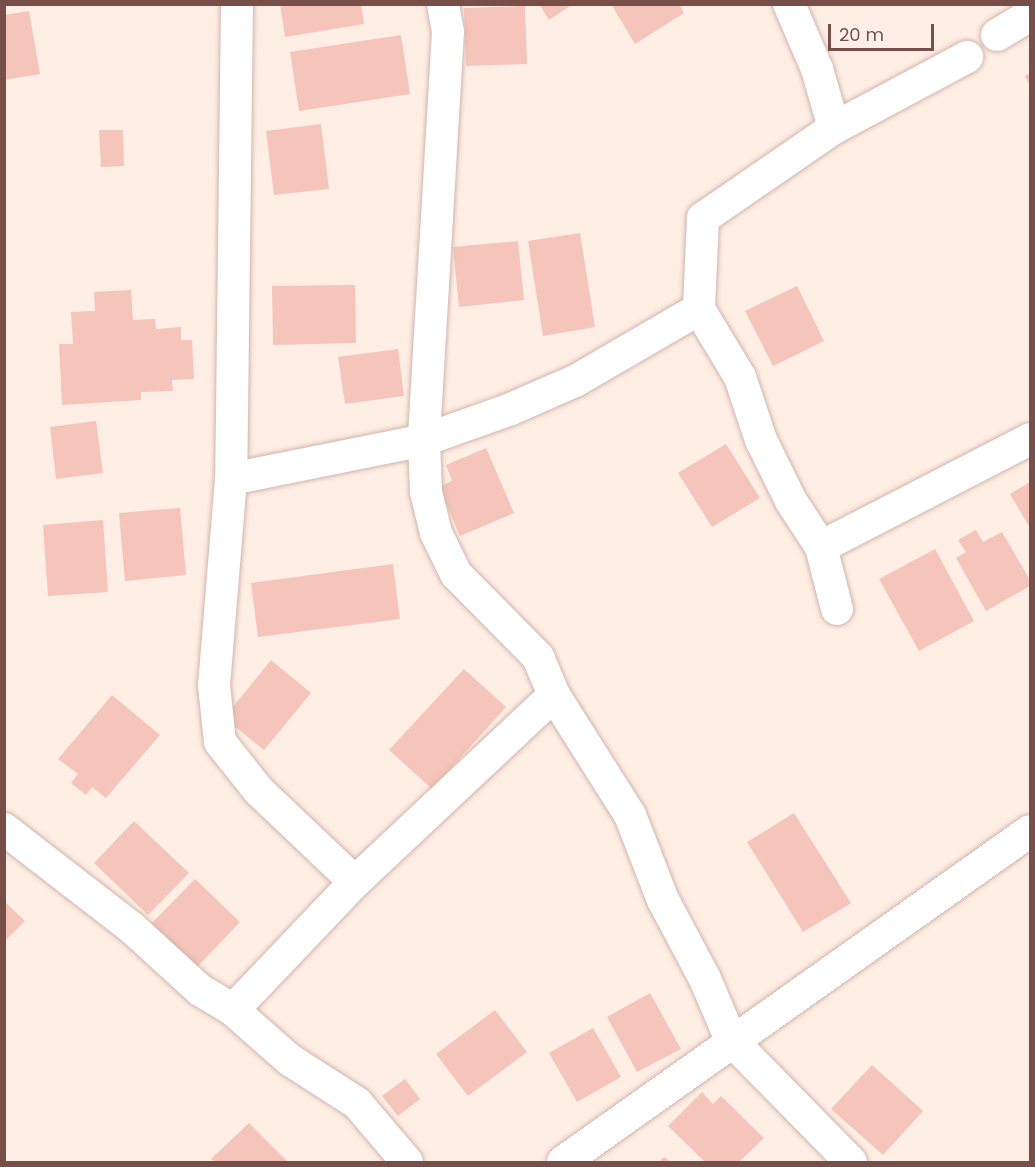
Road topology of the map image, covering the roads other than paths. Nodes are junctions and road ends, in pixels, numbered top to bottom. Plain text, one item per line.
1 (237, 4) edge
2 (443, 4) edge
3 (789, 4) edge
4 (1030, 15) edge
5 (997, 35) dead end
6 (967, 57) dead end
7 (834, 128) junction
8 (699, 309) junction
9 (1030, 439) edge
10 (424, 440) junction
11 (231, 480) junction
12 (821, 547) junction
13 (837, 609) dead end
14 (554, 695) junction
15 (4, 829) edge
16 (1030, 831) edge
17 (355, 882) junction
18 (233, 1010) junction
19 (731, 1040) junction
20 (407, 1162) edge
21 (562, 1162) edge
22 (850, 1162) edge

1 - 11 street
2 - 10 street
3 - 7 street
4 - 5 street
6 - 7 street
7 - 8 street
8 - 10 street
8 - 12 street
9 - 12 street
10 - 11 street
10 - 14 street
11 - 17 street
12 - 13 street
14 - 17 street
14 - 19 street
15 - 18 street
16 - 19 street
17 - 18 street
18 - 20 street
19 - 21 street
19 - 22 street

